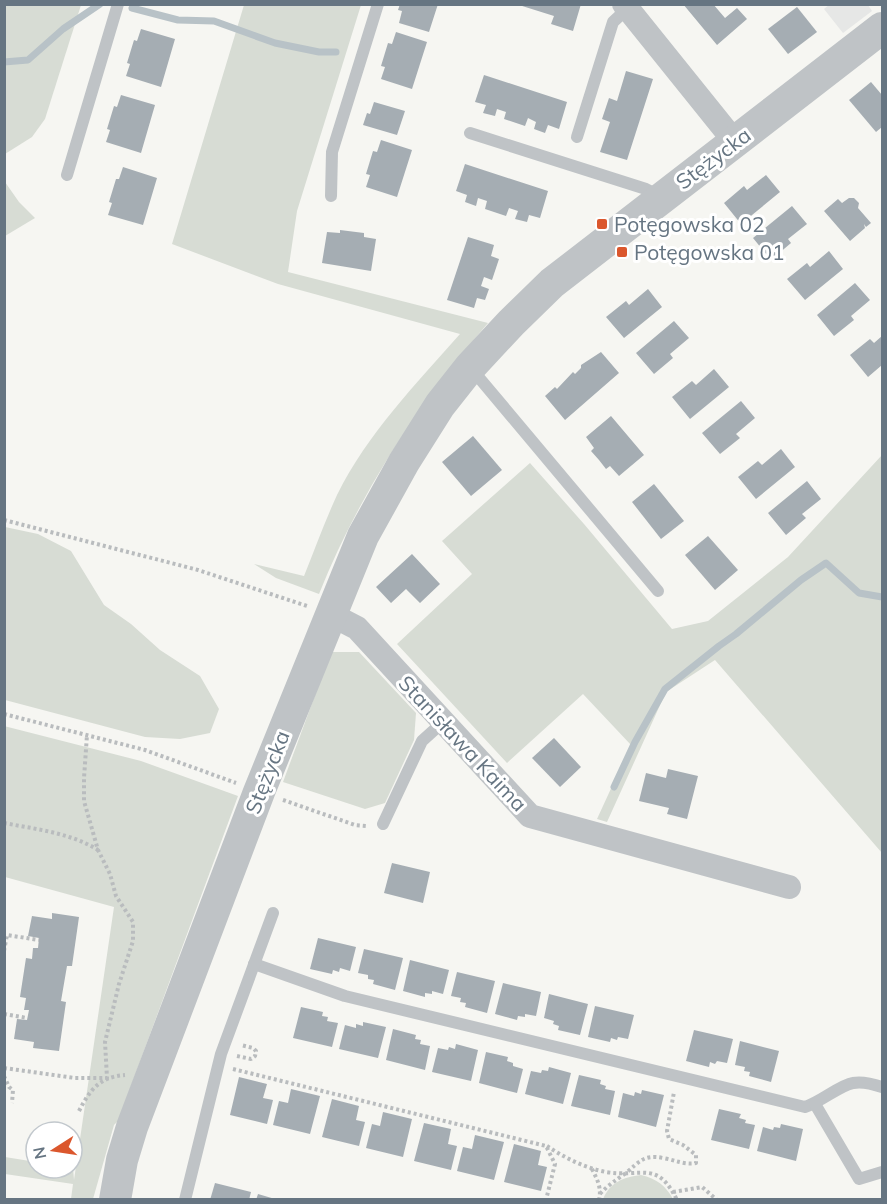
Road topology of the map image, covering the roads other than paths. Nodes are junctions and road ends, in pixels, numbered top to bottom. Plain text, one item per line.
1 (118, 4) edge
2 (378, 4) edge
3 (625, 7) edge
4 (882, 28) edge
5 (470, 133) dead end
6 (577, 137) dead end
7 (735, 142) junction
8 (67, 175) dead end
9 (331, 196) dead end
10 (657, 201) junction
11 (470, 367) junction
12 (658, 591) dead end
13 (330, 614) junction
14 (443, 722) junction
15 (383, 824) road end
16 (789, 887) dead end
17 (273, 913) dead end
18 (254, 964) junction
19 (882, 1087) edge
20 (815, 1104) junction
21 (882, 1172) edge
22 (115, 1200) edge
23 (185, 1200) edge

1 - 8 lane
2 - 9 lane
3 - 6 lane
3 - 7 street
4 - 7 street, Stężycka
5 - 10 lane
7 - 10 street, Stężycka
10 - 11 street, Stężycka
11 - 12 lane
11 - 13 street, Stężycka
13 - 14 street, Stanisława Kaima
13 - 22 street, Stężycka
14 - 15 lane
14 - 16 street, Stanisława Kaima
17 - 18 lane
18 - 20 lane
18 - 23 lane
19 - 20 lane
20 - 21 lane

